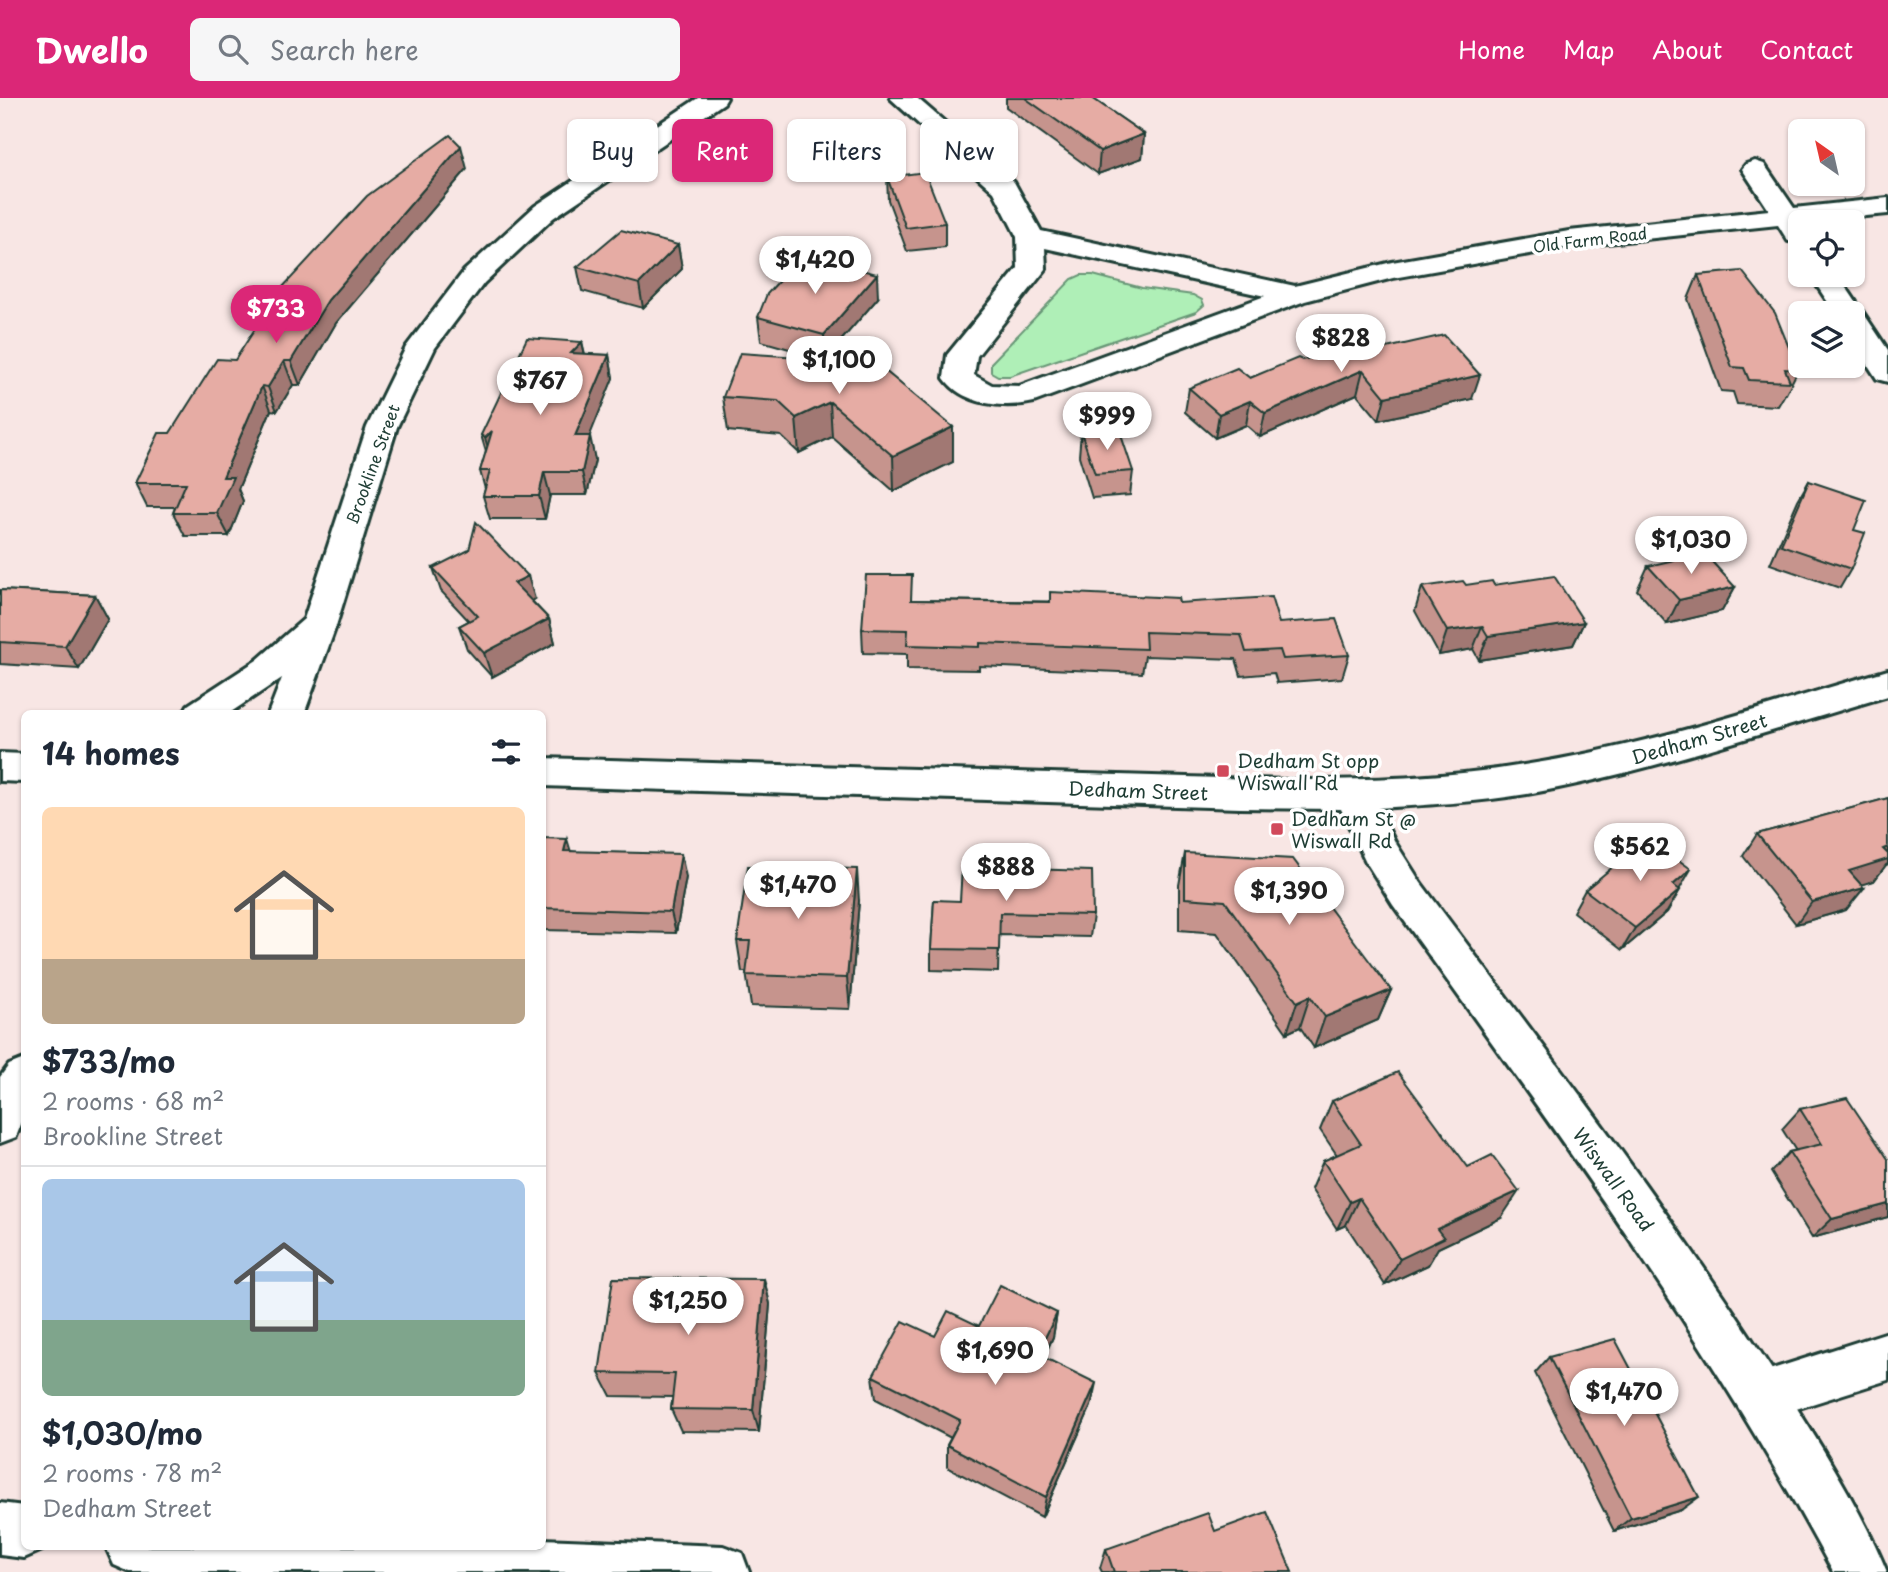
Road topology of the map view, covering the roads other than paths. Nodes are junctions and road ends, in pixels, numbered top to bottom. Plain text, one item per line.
1 (715, 98) edge
2 (902, 98) edge
3 (1755, 169) dead end
4 (1888, 206) edge
5 (1865, 211) edge
6 (1788, 220) edge
7 (1788, 228) edge
8 (1031, 237) junction
9 (1295, 295) junction
10 (1865, 338) edge
11 (1888, 373) edge
12 (318, 626) junction
13 (1888, 683) edge
14 (207, 710) edge
15 (287, 710) edge
16 (0, 767) edge
17 (21, 768) edge
18 (546, 772) edge
19 (1353, 795) junction
20 (21, 1082) edge
21 (0, 1123) edge
22 (1888, 1356) edge
23 (1761, 1395) junction
24 (0, 1529) edge
25 (21, 1532) edge
26 (156, 1550) edge
27 (723, 1572) edge
28 (1861, 1572) edge

1 - 12 street, Brookline Street
2 - 8 street, Old Farm Road
3 - 6 street
4 - 5 street, Old Farm Road
7 - 9 street, Old Farm Road
8 - 9 street, Old Farm Road
8 - 9 street, Old Farm Road
10 - 11 street
12 - 14 street
12 - 15 street, Brookline Street
13 - 19 street, Dedham Street
16 - 17 street
18 - 19 street, Dedham Street
19 - 23 street, Wiswall Road
20 - 21 street
22 - 23 street
23 - 28 street, Wiswall Road
24 - 25 street
26 - 27 street

